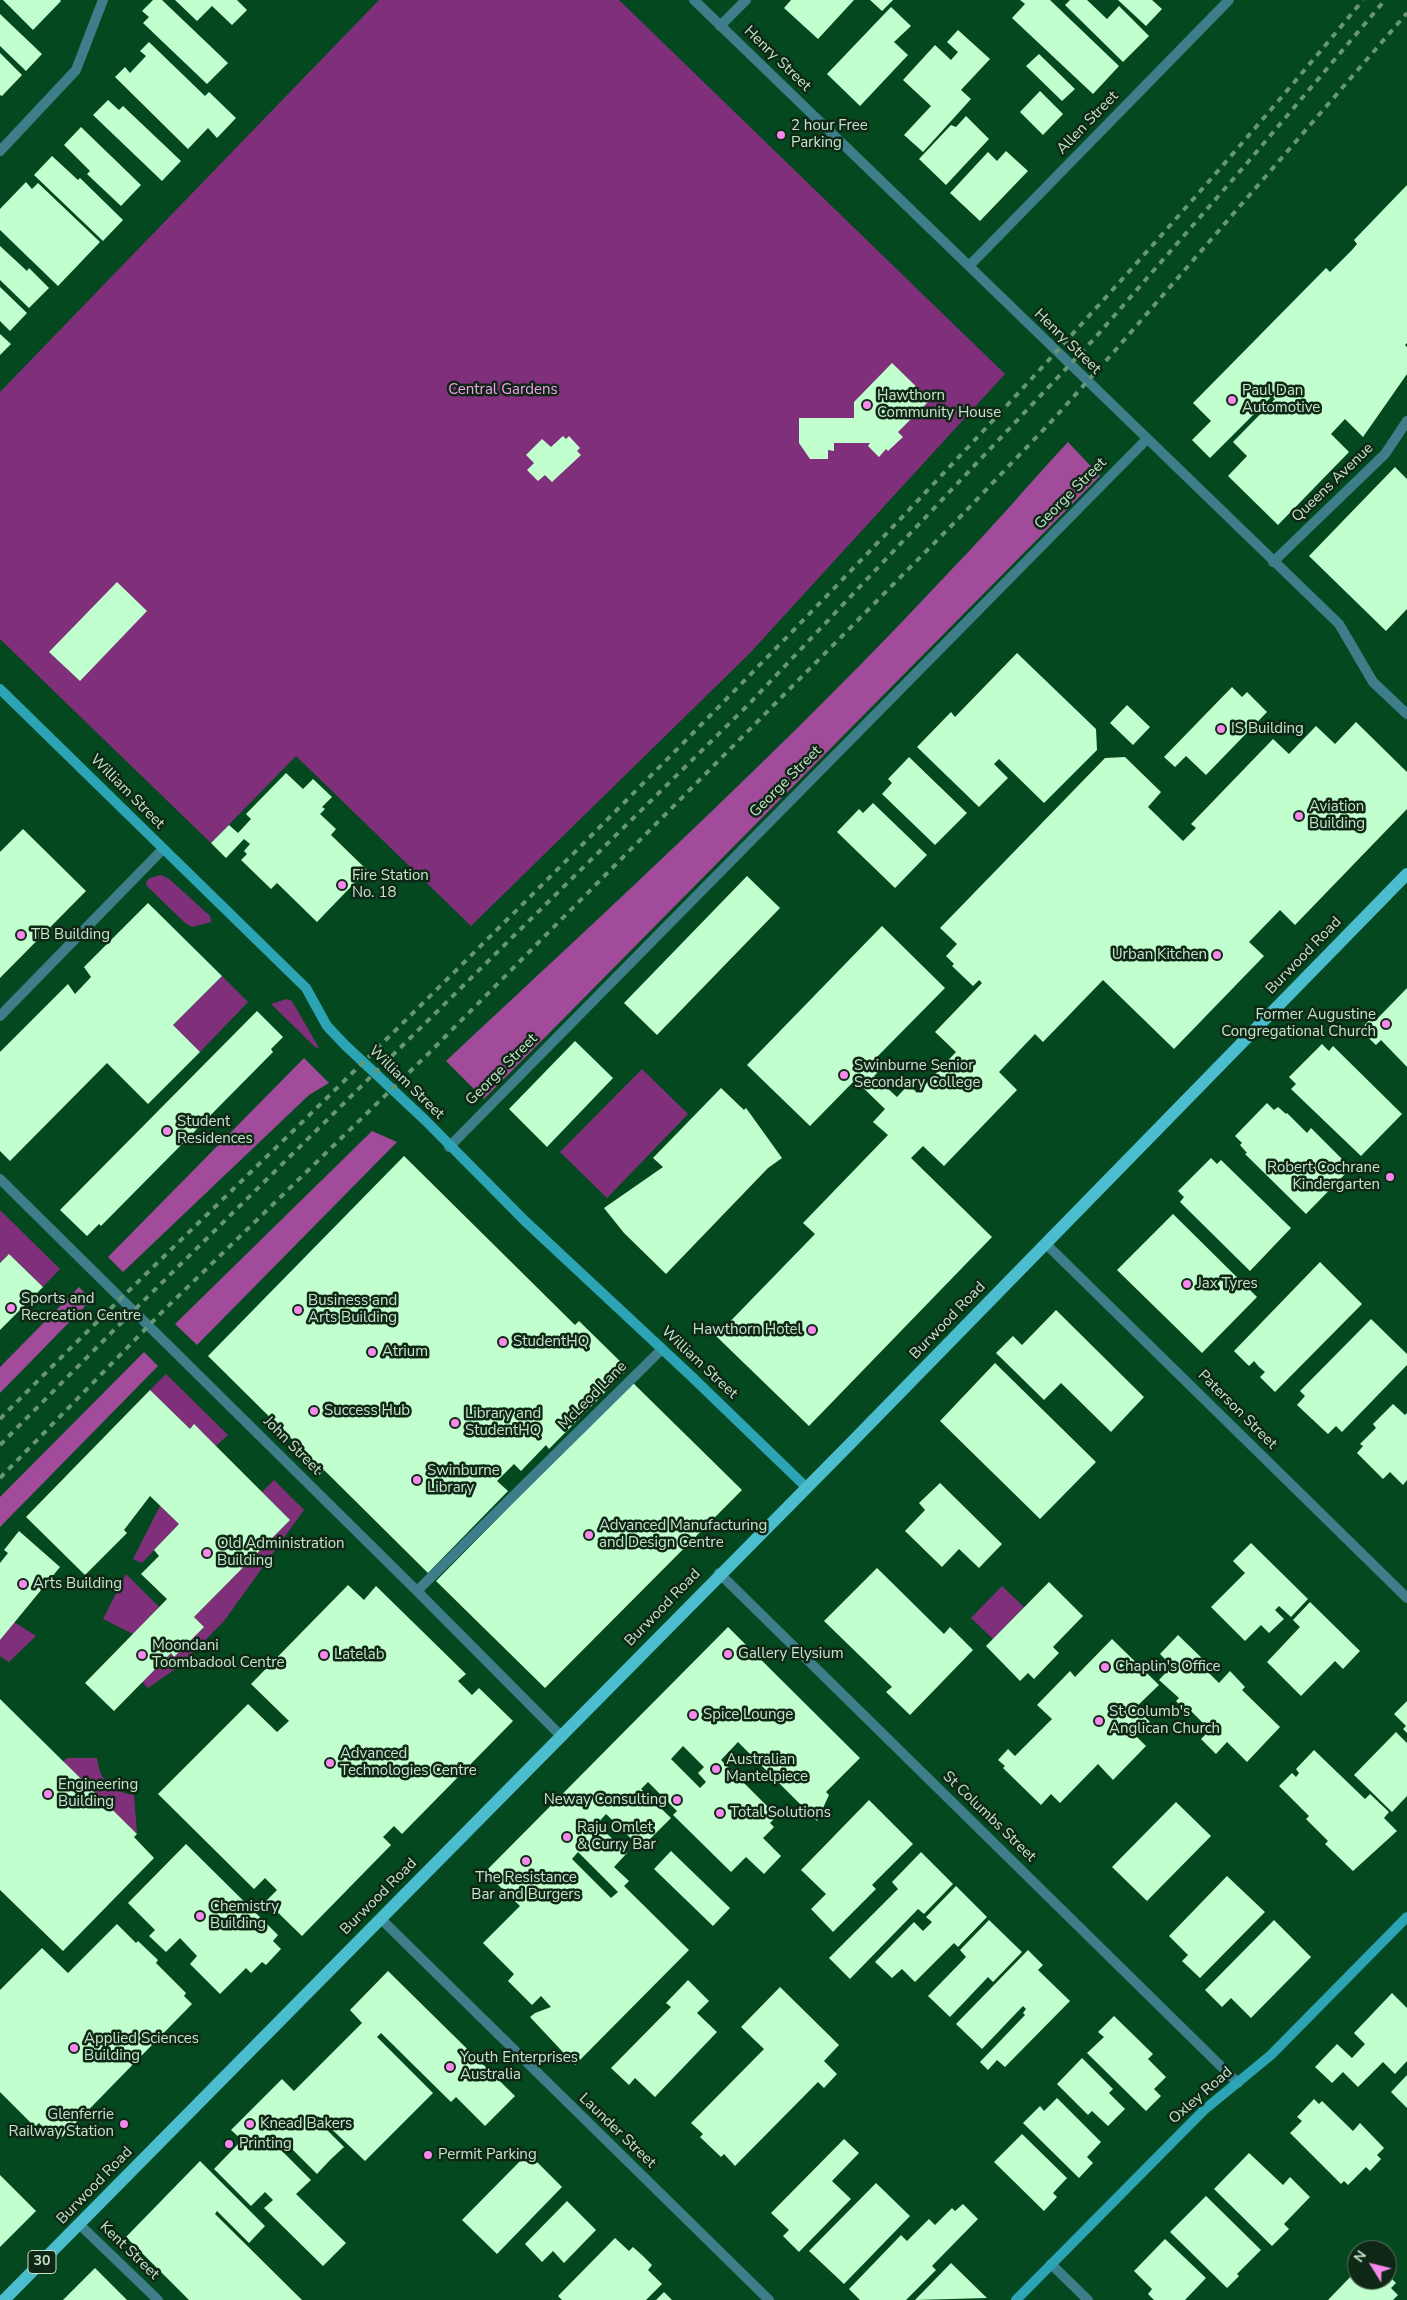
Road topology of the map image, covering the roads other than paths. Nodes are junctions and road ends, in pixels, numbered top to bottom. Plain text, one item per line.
1 (103, 0) edge
2 (694, 0) edge
3 (746, 0) edge
4 (1230, 0) edge
5 (720, 26) junction
6 (0, 152) edge
7 (969, 266) junction
8 (1407, 421) edge
9 (1146, 440) junction
10 (1273, 562) junction
11 (0, 689) edge
12 (1407, 714) edge
13 (163, 849) junction
14 (1407, 874) edge
15 (0, 1016) edge
16 (449, 1147) junction
17 (0, 1179) edge
18 (1046, 1244) junction
19 (662, 1349) junction
20 (806, 1487) junction
21 (720, 1574) junction
22 (418, 1591) junction
23 (1407, 1598) edge
24 (561, 1736) junction
25 (1407, 1917) edge
26 (381, 1919) junction
27 (1238, 2083) junction
28 (80, 2224) junction
29 (1051, 2264) junction
30 (4, 2300) edge
31 (158, 2300) edge
32 (769, 2300) edge
33 (1016, 2300) edge
34 (1088, 2300) edge

1 - 6 street
2 - 5 street, Henry Street
3 - 5 street
4 - 7 street, Allen Street
5 - 7 street, Henry Street
7 - 9 street, Henry Street
8 - 10 street, Queens Avenue
9 - 10 street, Henry Street
9 - 16 street, George Street
10 - 12 street, Henry Street
11 - 13 street, William Street
13 - 15 street
13 - 16 street, William Street
14 - 18 main road, Burwood Road / 30
16 - 19 street, William Street
17 - 22 street, John Street
18 - 20 main road, Burwood Road / 30
18 - 23 street, Paterson Street
19 - 20 street, William Street
19 - 22 street, McLeod Lane
20 - 21 main road, Burwood Road / 30
21 - 24 main road, Burwood Road / 30
21 - 27 street, St Columbs Street
22 - 24 street, John Street
24 - 26 main road, Burwood Road / 30
25 - 27 street, Oxley Road
26 - 28 main road, Burwood Road / 30
26 - 32 street, Launder Street
27 - 29 street, Oxley Road
28 - 30 main road, Burwood Road / 30
28 - 31 street, Kent Street
29 - 33 street, Oxley Road
29 - 34 street

